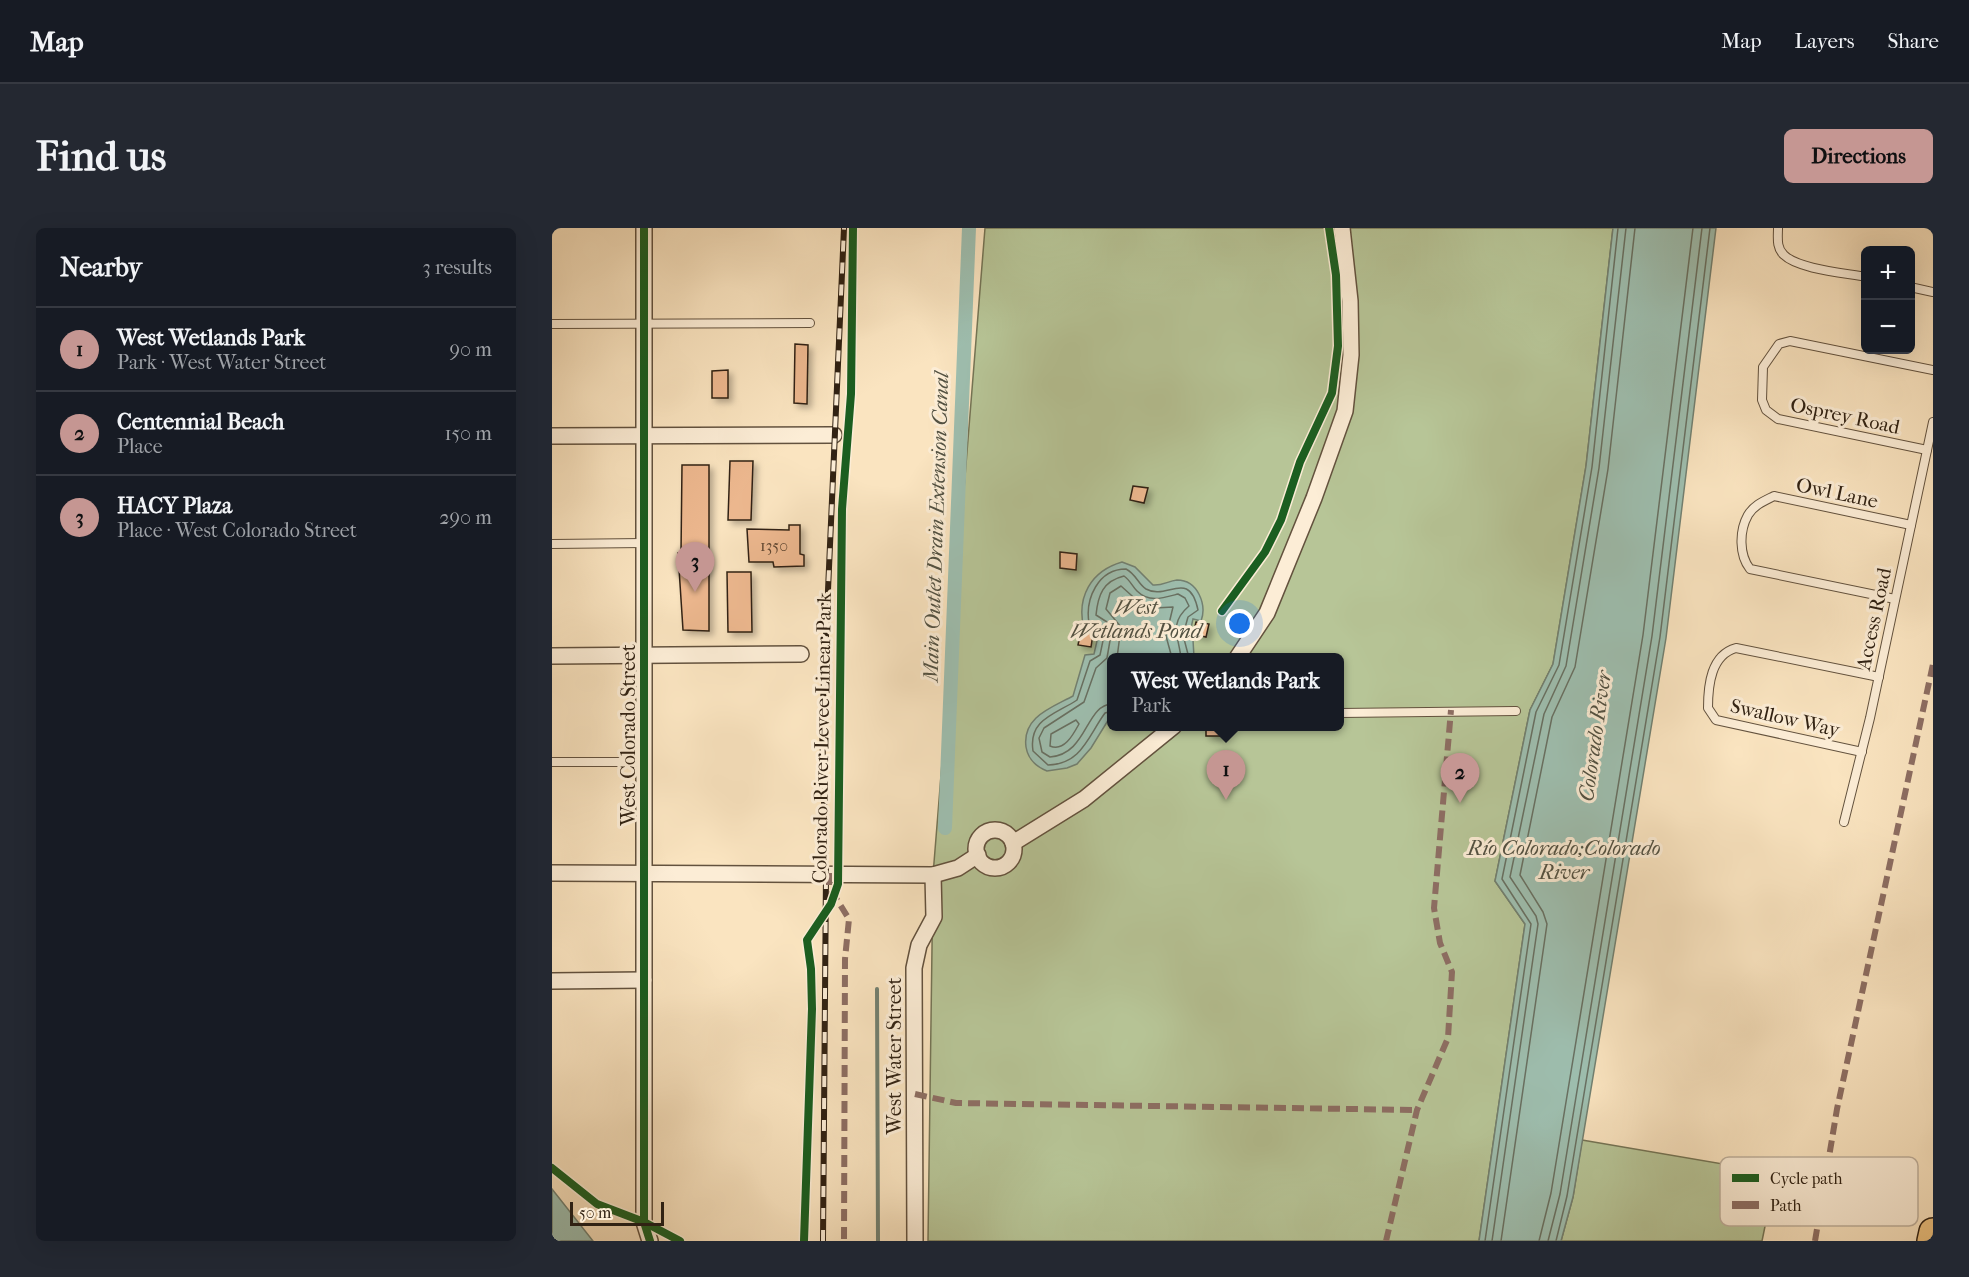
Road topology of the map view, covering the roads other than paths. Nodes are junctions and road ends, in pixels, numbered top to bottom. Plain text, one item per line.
1 (644, 228) edge
2 (1342, 228) edge
3 (1778, 228) edge
4 (1861, 276) edge
5 (1915, 288) edge
6 (1933, 292) edge
7 (644, 323) junction
8 (810, 323) dead end
9 (552, 324) edge
10 (1933, 370) edge
11 (1933, 422) edge
12 (644, 435) junction
13 (834, 435) dead end
14 (552, 436) edge
15 (1927, 450) junction
16 (1911, 525) junction
17 (644, 543) junction
18 (552, 544) edge
19 (1895, 599) junction
20 (1240, 653) edge
21 (801, 654) dead end
22 (552, 656) edge
23 (644, 656) junction
24 (1879, 677) junction
25 (1516, 711) dead end
26 (1344, 713) edge
27 (1168, 731) edge
28 (1862, 752) junction
29 (552, 762) edge
30 (644, 762) junction
31 (1844, 822) dead end
32 (1013, 843) junction
33 (978, 855) junction
34 (552, 873) edge
35 (644, 873) junction
36 (933, 875) junction
37 (644, 980) junction
38 (552, 981) edge
39 (1933, 1232) edge
40 (650, 1241) edge
41 (915, 1241) edge
42 (1931, 1241) edge

1 - 7 street, West Colorado Street
2 - 20 street
3 - 4 lane
5 - 6 lane
7 - 8 lane
7 - 9 lane
7 - 12 street, West Colorado Street
10 - 15 lane, Osprey Road
11 - 15 lane, Access Road
12 - 13 street
12 - 14 street
12 - 17 street, West Colorado Street
15 - 16 lane, Access Road
16 - 19 lane, Access Road
16 - 19 lane, Owl Lane
17 - 18 lane
17 - 23 street, West Colorado Street
19 - 24 lane, Access Road
21 - 23 street
22 - 23 street
23 - 30 street, West Colorado Street
24 - 28 lane, Access Road
24 - 28 lane, Swallow Way
25 - 26 lane
27 - 32 street
28 - 31 lane, Access Road
29 - 30 lane
30 - 35 street, West Colorado Street
32 - 33 street
32 - 33 street
33 - 36 street
34 - 35 street
35 - 36 street
35 - 37 street, West Colorado Street
36 - 41 street, West Water Street
37 - 38 street
37 - 40 street, West Colorado Street
39 - 42 highway

